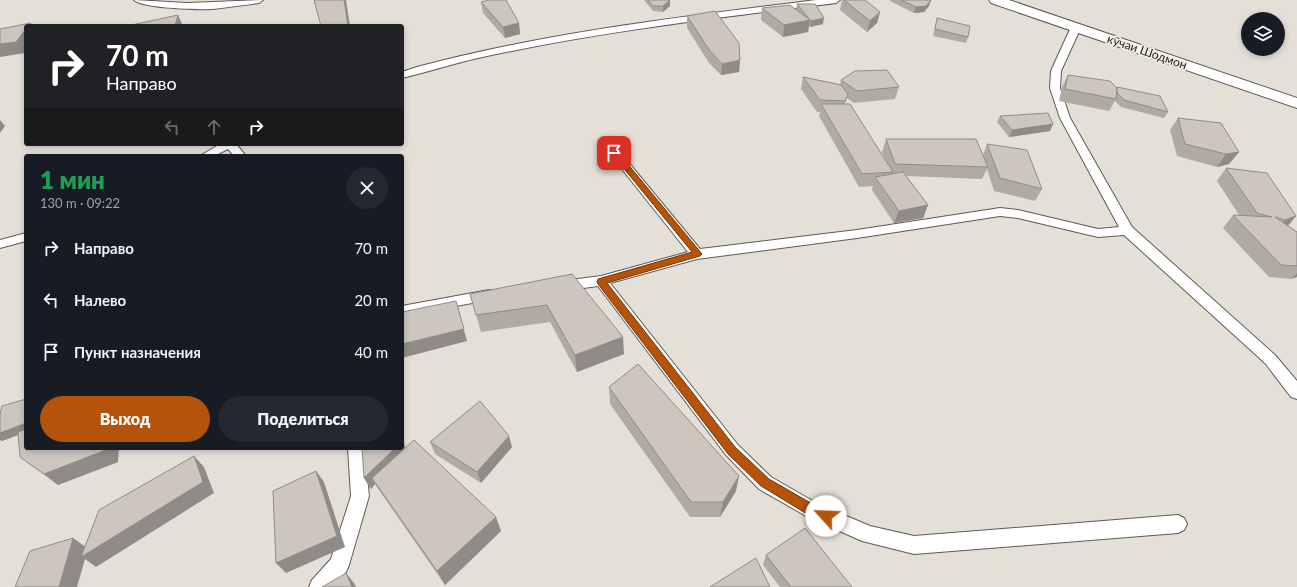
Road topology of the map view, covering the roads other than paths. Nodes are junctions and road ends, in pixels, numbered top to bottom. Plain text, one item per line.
1 (138, 0) edge
2 (258, 0) edge
3 (836, 0) edge
4 (996, 0) edge
5 (1076, 27) junction
6 (404, 74) edge
7 (1297, 103) edge
8 (606, 142) dead end
9 (225, 146) edge
10 (231, 146) edge
11 (210, 154) edge
12 (238, 154) edge
13 (1127, 230) junction
14 (24, 238) edge
15 (0, 244) edge
16 (697, 254) junction
17 (601, 282) junction
18 (550, 288) edge
19 (499, 293) edge
20 (404, 311) edge
21 (1297, 392) edge
22 (356, 450) edge
23 (1178, 524) dead end
24 (319, 587) edge

1 - 2 lane
3 - 6 lane
4 - 5 main road, кӯчаи Шодмон
5 - 7 main road, кӯчаи Шодмон
5 - 13 lane
8 - 16 lane
9 - 11 lane
10 - 12 lane
13 - 16 lane
13 - 21 lane
14 - 15 lane
16 - 17 lane
17 - 18 lane
17 - 23 lane
19 - 20 lane
22 - 24 lane

